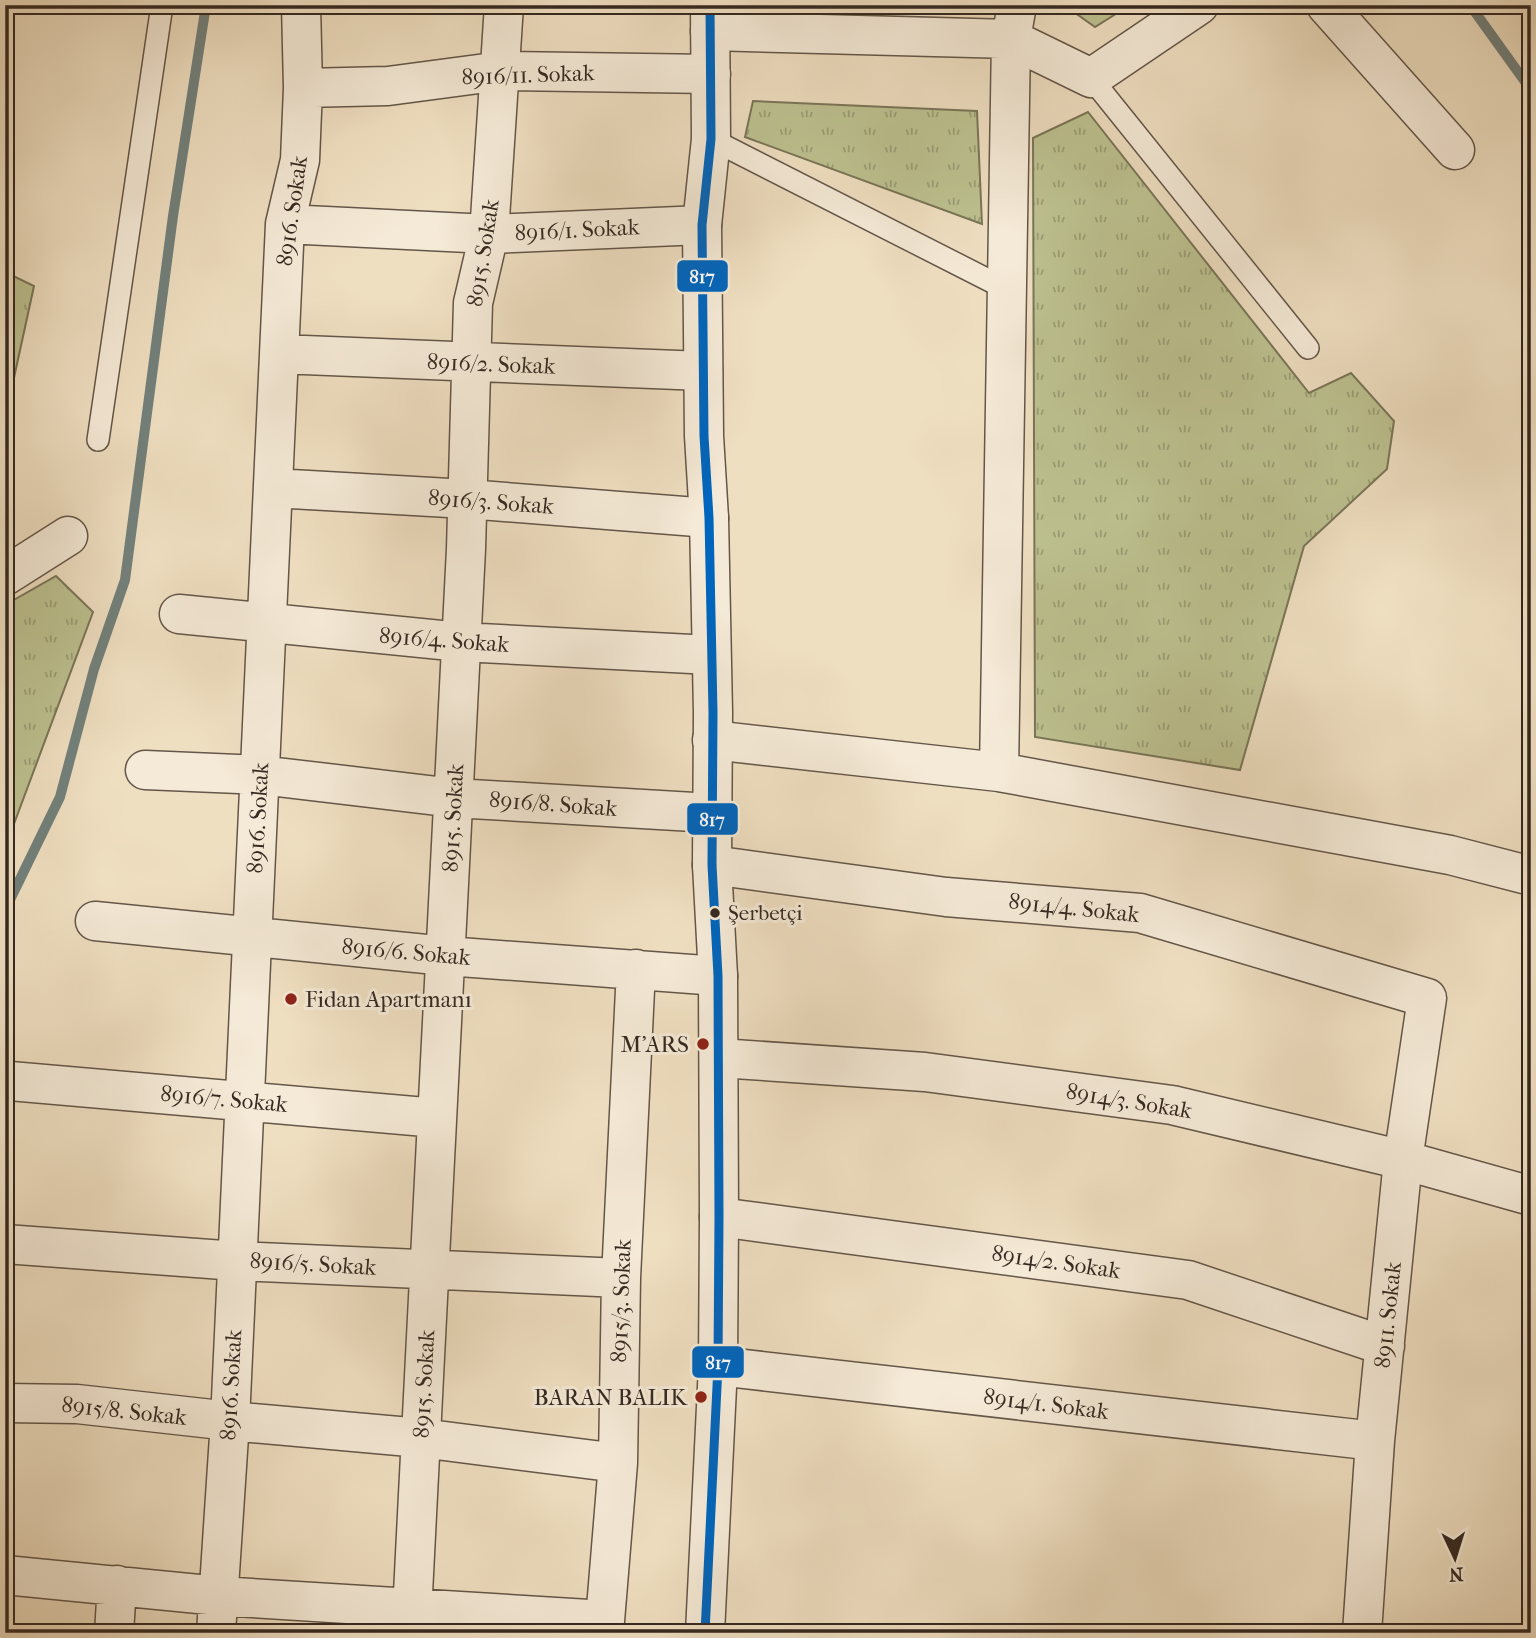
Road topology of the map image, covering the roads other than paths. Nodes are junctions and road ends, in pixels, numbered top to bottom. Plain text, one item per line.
1 (162, 5) edge
2 (301, 5) edge
3 (504, 5) edge
4 (1199, 5) edge
5 (1326, 5) edge
6 (710, 18) edge
7 (1014, 22) edge
8 (501, 71) junction
9 (711, 74) junction
10 (1091, 78) junction
11 (303, 88) junction
12 (711, 139) junction
13 (1455, 150) dead end
14 (285, 224) junction
15 (702, 225) junction
16 (489, 234) junction
17 (1006, 289) junction
18 (1308, 348) dead end
19 (279, 354) junction
20 (471, 363) junction
21 (703, 371) junction
22 (98, 440) dead end
23 (273, 488) junction
24 (467, 499) junction
25 (709, 517) junction
26 (68, 536) dead end
27 (5, 576) edge
28 (179, 614) dead end
29 (267, 625) junction
30 (461, 642) junction
31 (711, 655) junction
32 (712, 740) junction
33 (145, 770) dead end
34 (999, 772) junction
35 (260, 775) junction
36 (454, 798) junction
37 (711, 813) junction
38 (712, 865) junction
39 (1531, 876) edge
40 (95, 921) dead end
41 (252, 936) junction
42 (446, 956) junction
43 (636, 969) junction
44 (718, 976) junction
45 (1427, 998) joint
46 (719, 1058) junction
47 (10, 1081) dead end
48 (244, 1101) junction
49 (437, 1118) junction
50 (1403, 1160) junction
51 (1531, 1196) edge
52 (719, 1217) junction
53 (5, 1244) edge
54 (237, 1261) junction
55 (430, 1269) junction
56 (621, 1278) junction
57 (1385, 1346) junction
58 (718, 1366) junction
59 (5, 1403) edge
60 (230, 1421) junction
61 (421, 1438) junction
62 (1375, 1441) junction
63 (618, 1463) junction
64 (5, 1575) edge
65 (117, 1585) junction
66 (218, 1614) edge
67 (412, 1620) edge
68 (604, 1626) edge
69 (114, 1633) edge
70 (705, 1633) edge
71 (1362, 1633) edge

1 - 22 lane
2 - 11 street, 8916. Sokak
3 - 8 street, 8915. Sokak
4 - 10 street
5 - 13 street
6 - 7 street
6 - 9 street
7 - 10 street
7 - 17 street
8 - 9 street, 8916/11. Sokak
8 - 11 street, 8916/11. Sokak
8 - 16 street, 8915. Sokak
9 - 12 street
10 - 18 lane
11 - 14 street, 8916. Sokak
12 - 15 street
12 - 17 lane
14 - 16 street, 8916/1. Sokak
14 - 19 street, 8916. Sokak
15 - 16 street, 8916/1. Sokak
15 - 21 street
16 - 20 street, 8915. Sokak
17 - 34 street
19 - 20 street, 8916/2. Sokak
19 - 23 street, 8916. Sokak
20 - 21 street, 8916/2. Sokak
20 - 24 street, 8915. Sokak
21 - 25 street
23 - 24 street, 8916/3. Sokak
23 - 29 street, 8916. Sokak
24 - 25 street, 8916/3. Sokak
24 - 30 street, 8915. Sokak
25 - 31 street
26 - 27 street
28 - 29 street, 8916/4. Sokak
29 - 30 street, 8916/4. Sokak
29 - 35 street, 8916. Sokak
30 - 31 street, 8916/4. Sokak
30 - 36 street, 8915. Sokak
31 - 32 street
32 - 34 street
32 - 37 street
33 - 35 street, 8916/8. Sokak
34 - 39 street
35 - 36 street, 8916/8. Sokak
35 - 41 street, 8916. Sokak
36 - 37 street, 8916/8. Sokak
36 - 42 street, 8915. Sokak
37 - 38 street
38 - 44 street
38 - 45 street, 8914/4. Sokak
40 - 41 street, 8916/6. Sokak
41 - 42 street, 8916/6. Sokak
41 - 48 street, 8916. Sokak
42 - 43 street, 8916/6. Sokak
42 - 49 street, 8915. Sokak
43 - 44 street, 8916/6. Sokak
43 - 56 street, 8915/3. Sokak
44 - 46 street
45 - 50 street, 8911. Sokak
46 - 50 street, 8914/3. Sokak
46 - 52 street
47 - 48 street, 8916/7. Sokak
48 - 49 street, 8916/7. Sokak
48 - 54 street, 8916. Sokak
49 - 55 street, 8915. Sokak
50 - 51 street, 8914/3. Sokak
50 - 57 street, 8911. Sokak
52 - 57 street, 8914/2. Sokak
52 - 58 street
53 - 54 street, 8916/5. Sokak
54 - 55 street, 8916/5. Sokak
54 - 60 street, 8916. Sokak
55 - 56 street, 8916/5. Sokak
55 - 61 street, 8915. Sokak
56 - 63 street, 8915/3. Sokak
57 - 62 street, 8911. Sokak
58 - 62 street, 8914/1. Sokak
58 - 70 street
59 - 60 street, 8915/8. Sokak
60 - 61 street, 8915/8. Sokak
60 - 66 street, 8916. Sokak
61 - 63 street, 8915/8. Sokak
61 - 67 street, 8915. Sokak
62 - 71 street, 8911. Sokak
63 - 68 street, 8915/3. Sokak
64 - 65 street
65 - 66 street
65 - 69 street
66 - 67 street
67 - 68 street

